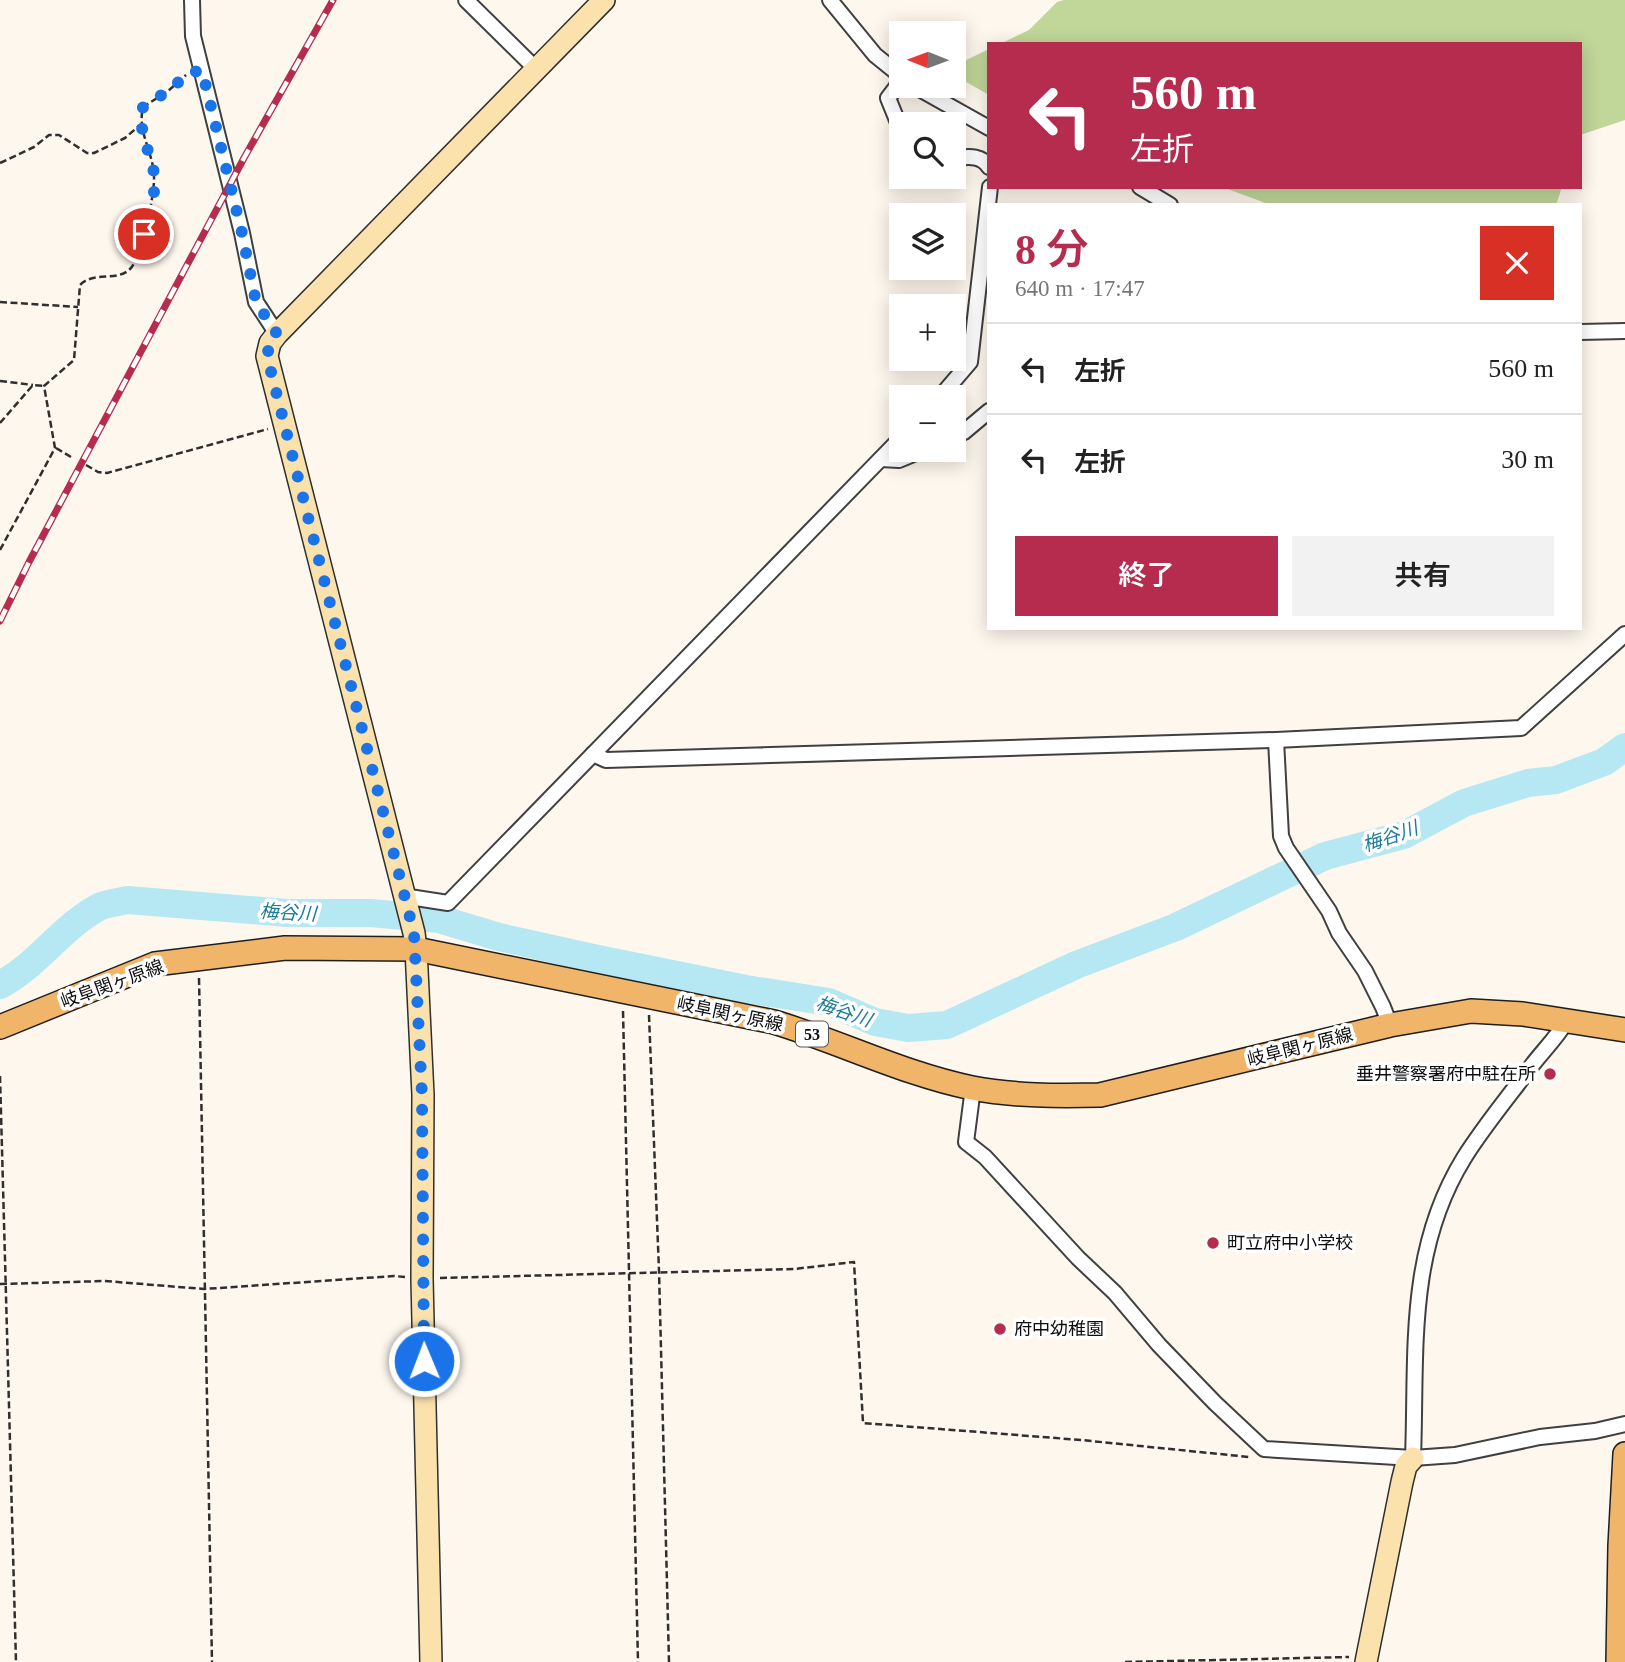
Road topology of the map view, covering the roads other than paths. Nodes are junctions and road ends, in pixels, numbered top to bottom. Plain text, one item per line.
1 (192, 0) edge
2 (466, 0) edge
3 (604, 0) edge
4 (830, 0) edge
5 (889, 67) edge
6 (537, 70) junction
7 (935, 98) edge
8 (987, 127) edge
9 (966, 157) edge
10 (987, 164) edge
11 (1143, 189) edge
12 (1167, 203) edge
13 (987, 213) edge
14 (1582, 331) edge
15 (1625, 331) edge
16 (277, 334) junction
17 (950, 385) edge
18 (987, 413) edge
19 (966, 430) edge
20 (889, 450) edge
21 (880, 459) junction
22 (889, 459) edge
23 (1625, 634) edge
24 (1276, 740) junction
25 (593, 754) junction
26 (405, 900) junction
27 (415, 941) junction
28 (1566, 1022) junction
29 (1390, 1026) junction
30 (0, 1027) edge
31 (1625, 1030) edge
32 (973, 1088) junction
33 (1625, 1424) edge
34 (1625, 1454) edge
35 (1413, 1458) junction
36 (1367, 1659) edge
37 (431, 1662) edge
38 (1618, 1662) edge

1 - 16 street
2 - 6 street
3 - 6 street
4 - 5 street
6 - 16 street
7 - 8 street
9 - 10 street
11 - 12 street
13 - 17 street
14 - 15 street
16 - 26 street
18 - 19 street
20 - 21 street
21 - 22 street
21 - 25 street
23 - 24 street
24 - 25 street
24 - 29 street
25 - 26 street
26 - 27 street
27 - 30 main road, 岐阜関ヶ原線 / 53
27 - 32 main road, 岐阜関ヶ原線 / 53
27 - 37 street
28 - 29 main road, 岐阜関ヶ原線 / 53
28 - 31 main road, 岐阜関ヶ原線 / 53
28 - 35 street
29 - 32 main road, 岐阜関ヶ原線 / 53
32 - 35 street
33 - 35 street
34 - 38 main road
35 - 36 street

